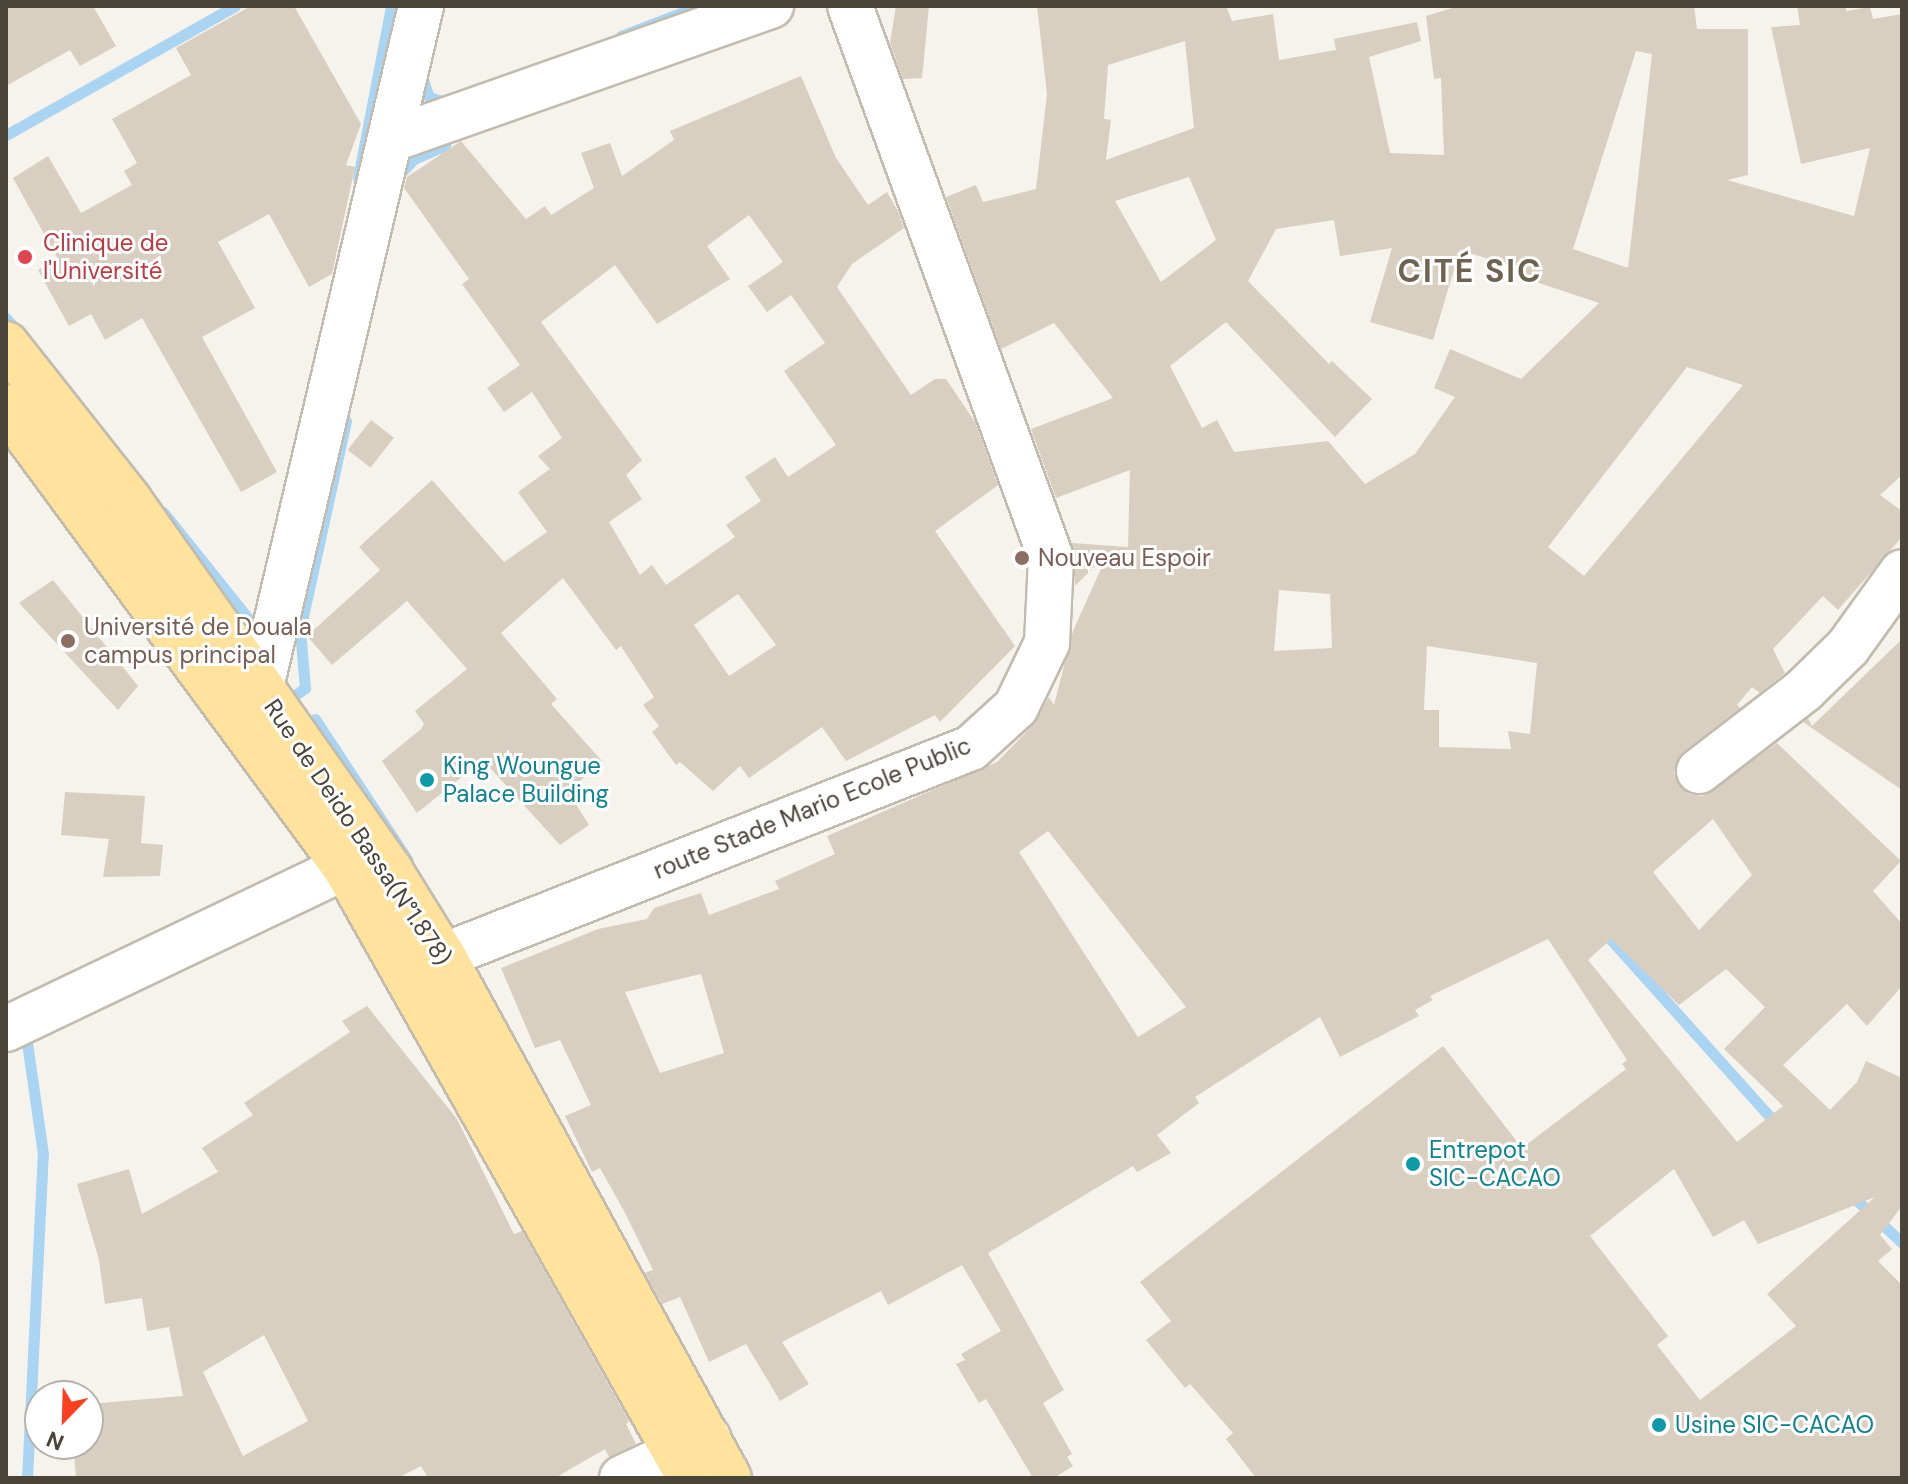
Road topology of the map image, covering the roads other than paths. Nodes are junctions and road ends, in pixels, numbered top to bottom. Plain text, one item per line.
1 (421, 6) edge
2 (771, 6) edge
3 (850, 6) edge
4 (390, 140) junction
5 (6, 344) edge
6 (6, 407) edge
7 (1902, 572) edge
8 (261, 687) junction
9 (1699, 771) dead end
10 (345, 867) junction
11 (443, 956) junction
12 (6, 1029) edge
13 (691, 1456) edge
14 (622, 1478) edge
15 (729, 1478) edge

1 - 4 street
2 - 4 street
3 - 11 street, route Stade Mario Ecole Public
4 - 8 street
5 - 8 main road, Rue de Deido Bassa(N°1.878)
6 - 10 main road
7 - 9 street
8 - 11 main road, Rue de Deido Bassa(N°1.878)
10 - 12 street
10 - 13 main road
11 - 13 main road, Rue de Deido Bassa(N°1.878)
13 - 14 street
13 - 15 main road, Rue de Deido Bassa(N°1.878)

